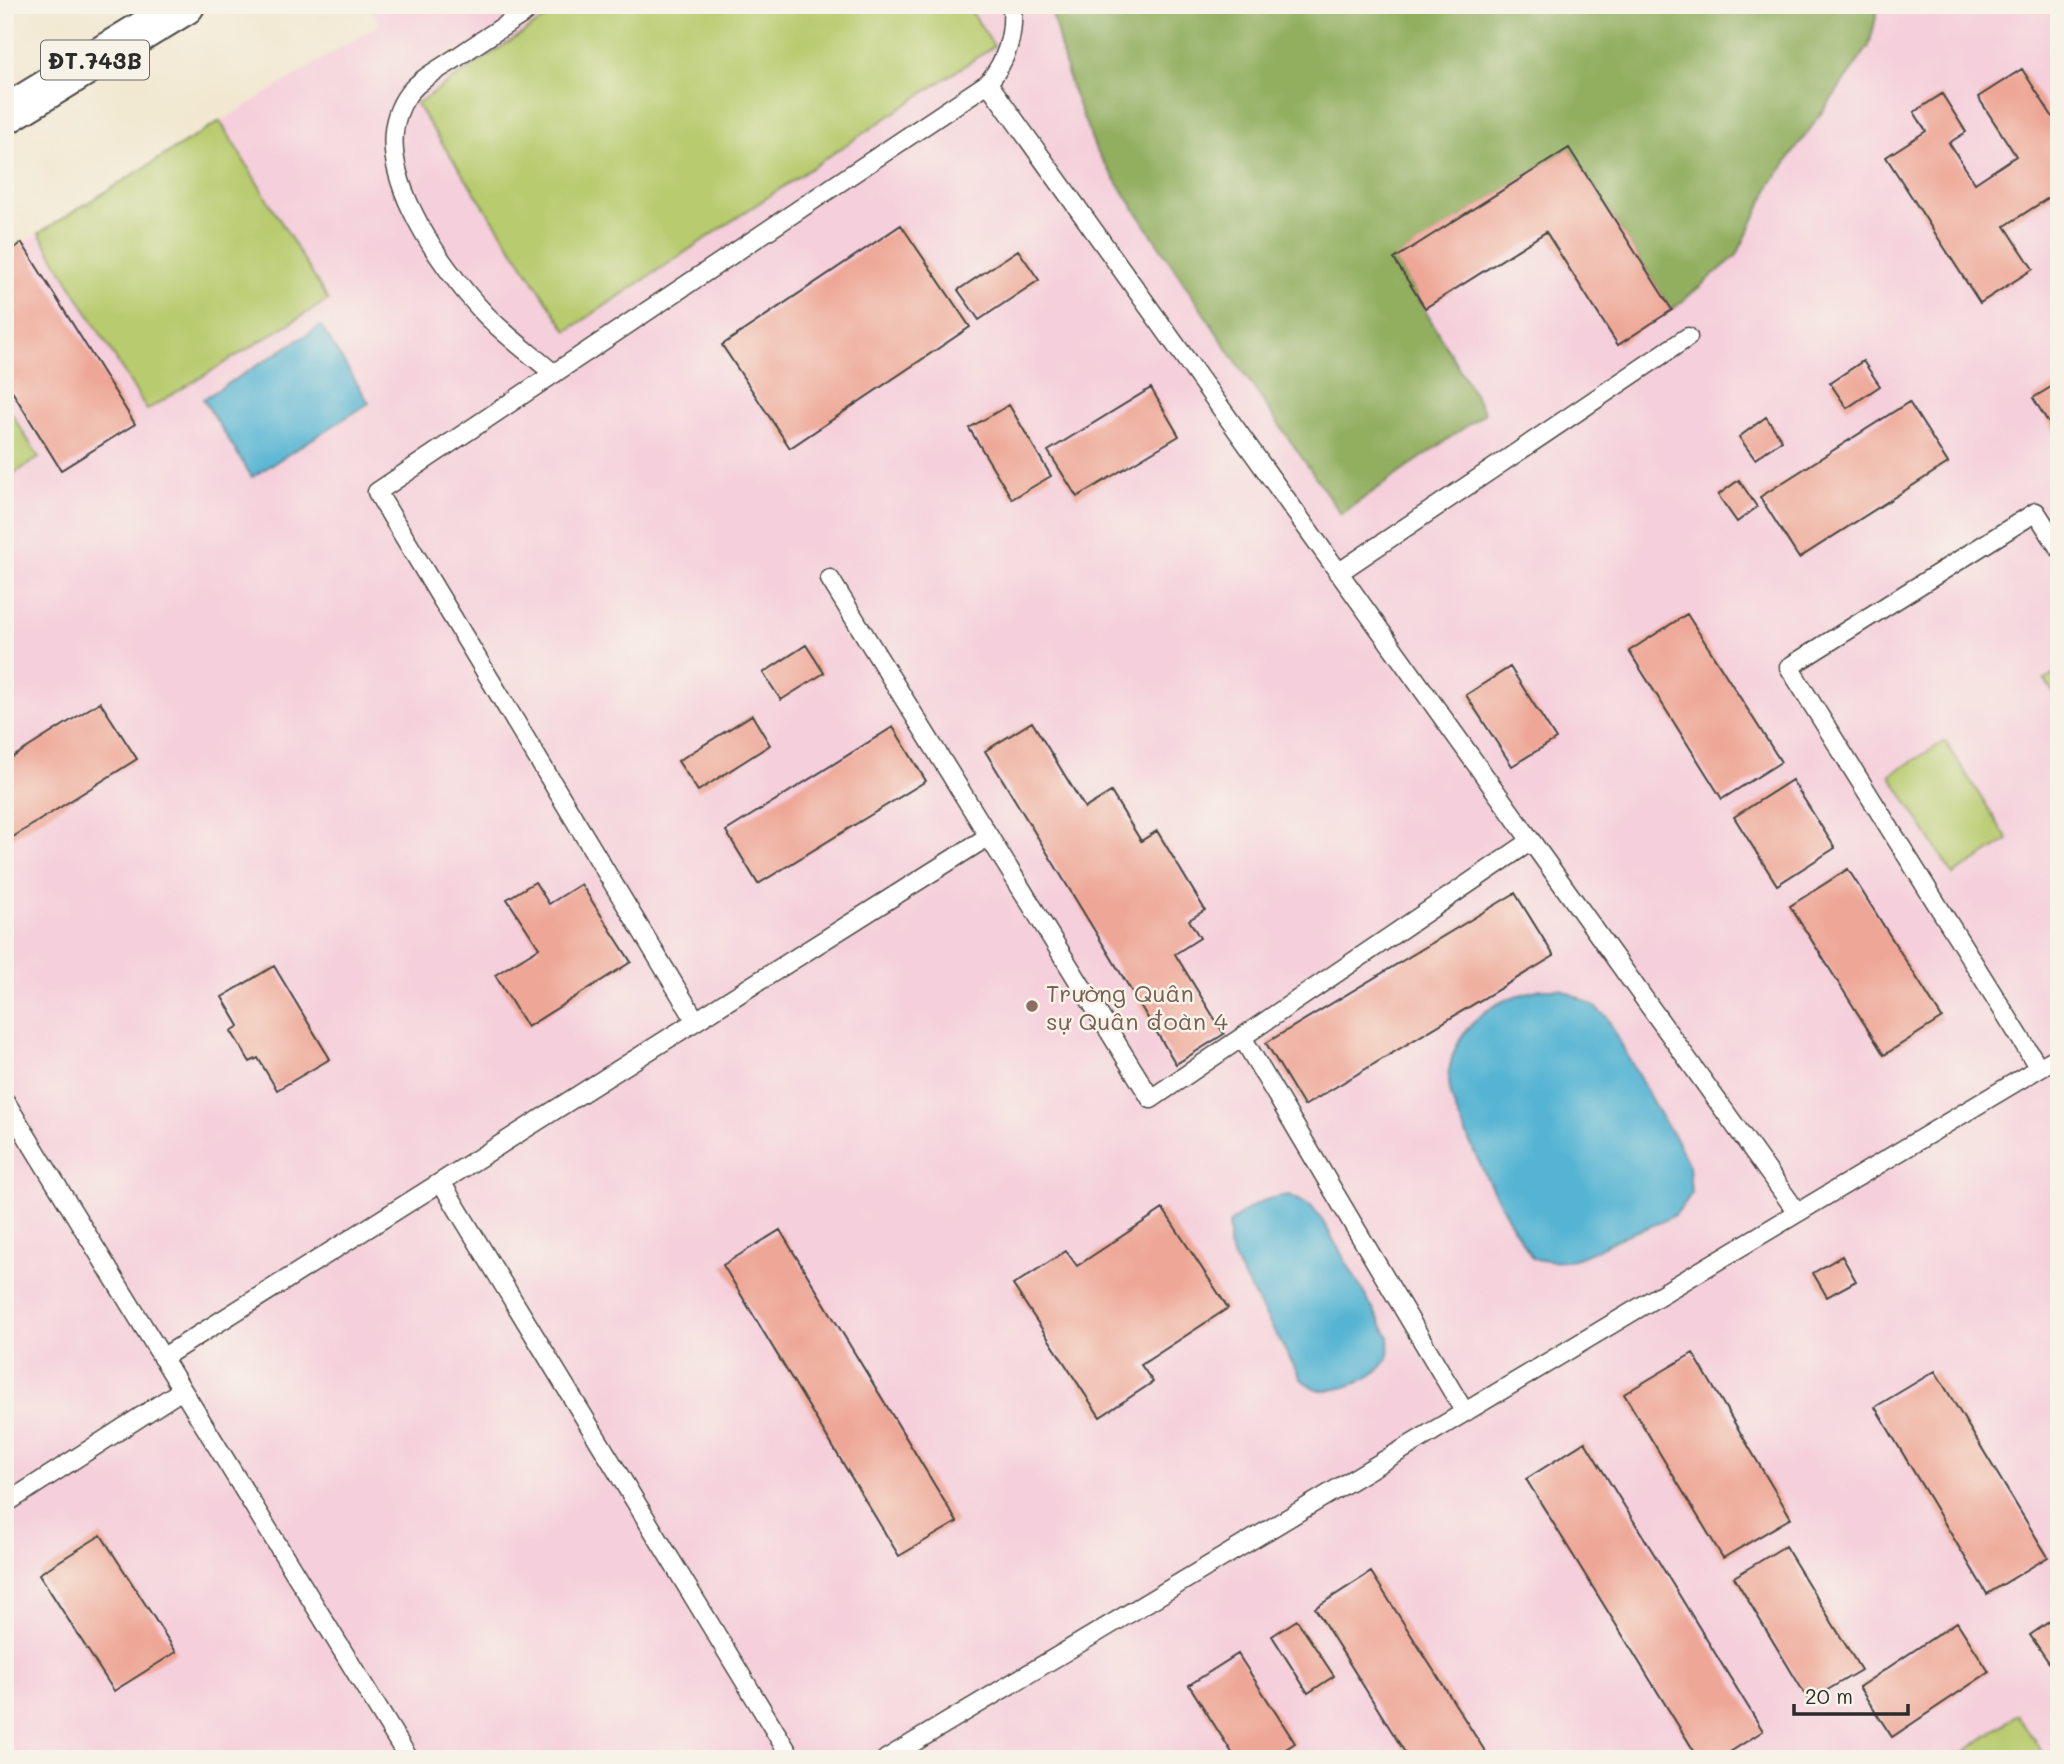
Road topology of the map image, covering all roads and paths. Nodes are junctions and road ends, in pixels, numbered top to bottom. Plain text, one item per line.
1 (185, 5) edge
2 (536, 5) edge
3 (1012, 5) edge
4 (988, 83) junction
5 (5, 115) edge
6 (1688, 337) dead end
7 (554, 373) junction
8 (2059, 548) edge
9 (1338, 573) junction
10 (830, 579) dead end
11 (989, 836) junction
12 (1531, 841) junction
13 (696, 1021) junction
14 (1242, 1037) junction
15 (2059, 1056) edge
16 (2039, 1068) junction
17 (5, 1101) edge
18 (441, 1182) junction
19 (1797, 1212) junction
20 (162, 1357) junction
21 (182, 1390) junction
22 (1464, 1411) junction
23 (5, 1504) edge
24 (409, 1759) edge
25 (792, 1759) edge
26 (886, 1759) edge

1 - 5 main road, ĐT.743B
2 - 7 lane
3 - 4 lane
4 - 7 lane
4 - 9 lane
6 - 9 lane
7 - 13 lane
8 - 16 lane
9 - 12 lane
10 - 11 lane
11 - 13 lane
11 - 14 lane
12 - 14 lane
12 - 19 lane
13 - 18 lane
14 - 22 lane
15 - 16 lane
16 - 19 lane
17 - 20 lane
18 - 20 lane
18 - 25 lane
19 - 22 lane
20 - 21 lane
21 - 23 lane
21 - 24 lane
22 - 26 lane

